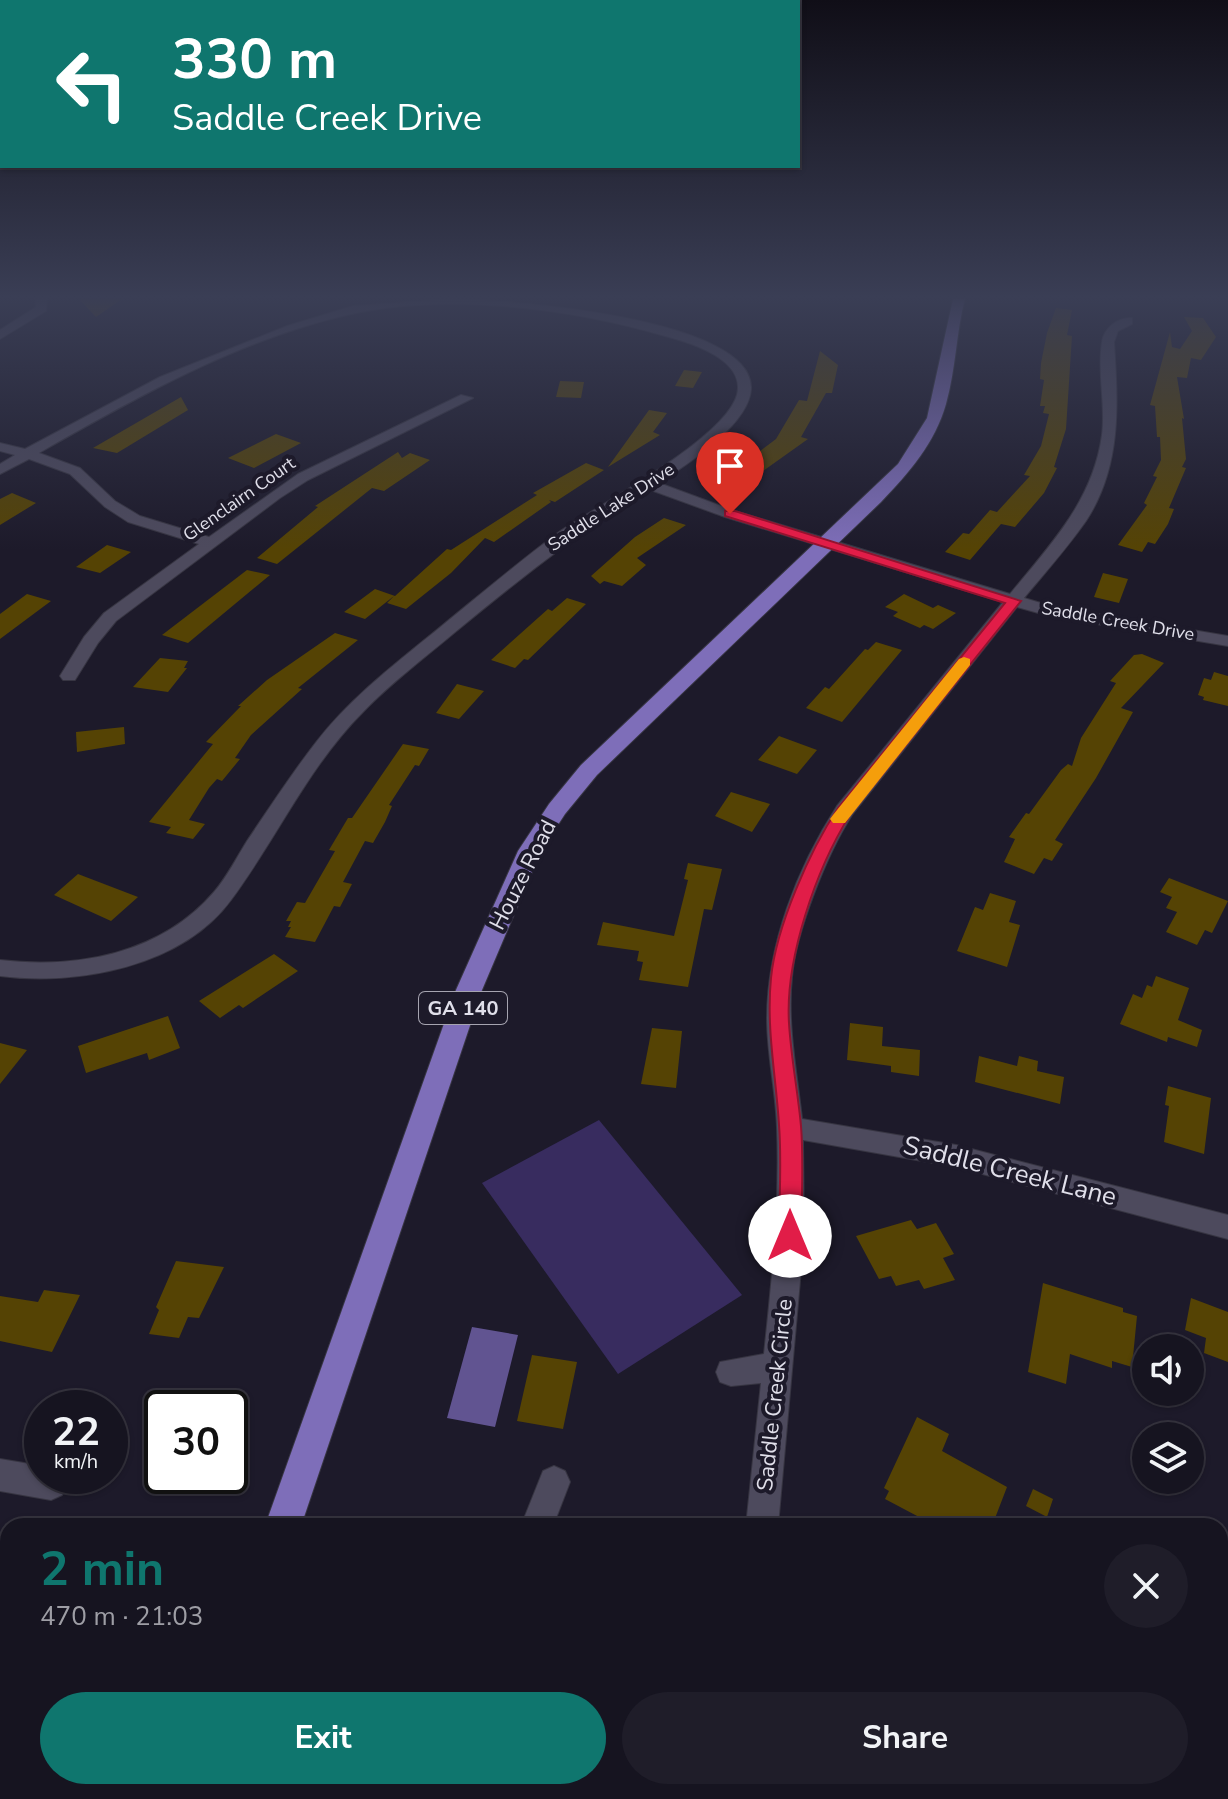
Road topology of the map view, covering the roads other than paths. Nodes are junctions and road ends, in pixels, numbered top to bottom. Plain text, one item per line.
1 (154, 383) edge
2 (746, 383) edge
3 (944, 383) edge
4 (1110, 383) edge
5 (466, 398) dead end
6 (0, 447) edge
7 (27, 454) junction
8 (0, 470) edge
9 (646, 483) junction
10 (210, 542) junction
11 (825, 544) junction
12 (1014, 601) junction
13 (1228, 641) edge
14 (69, 676) dead end
15 (0, 968) edge
16 (790, 1128) junction
17 (1228, 1227) edge
18 (778, 1367) junction
19 (731, 1372) dead end
20 (0, 1475) edge
21 (24, 1479) edge
22 (554, 1482) dead end
23 (289, 1518) edge
24 (540, 1518) edge
25 (763, 1518) edge

1 - 7 street, Saddle Lake Drive
2 - 9 street, Saddle Lake Drive
3 - 11 main road, Houze Road / GA 140
4 - 12 street, Saddle Creek Circle
5 - 10 street, Glenclairn Court
6 - 7 street
7 - 8 street, Saddle Lake Drive
7 - 10 street
9 - 11 street, Saddle Creek Drive
9 - 15 street, Saddle Lake Drive
10 - 14 street, Glenclairn Court
11 - 12 street, Saddle Creek Drive
11 - 23 main road, Houze Road / GA 140
12 - 13 street, Saddle Creek Drive
12 - 16 street, Saddle Creek Circle
16 - 17 street, Saddle Creek Lane
16 - 18 street, Saddle Creek Circle
18 - 19 street
18 - 25 street, Saddle Creek Circle
20 - 21 street
22 - 24 street

